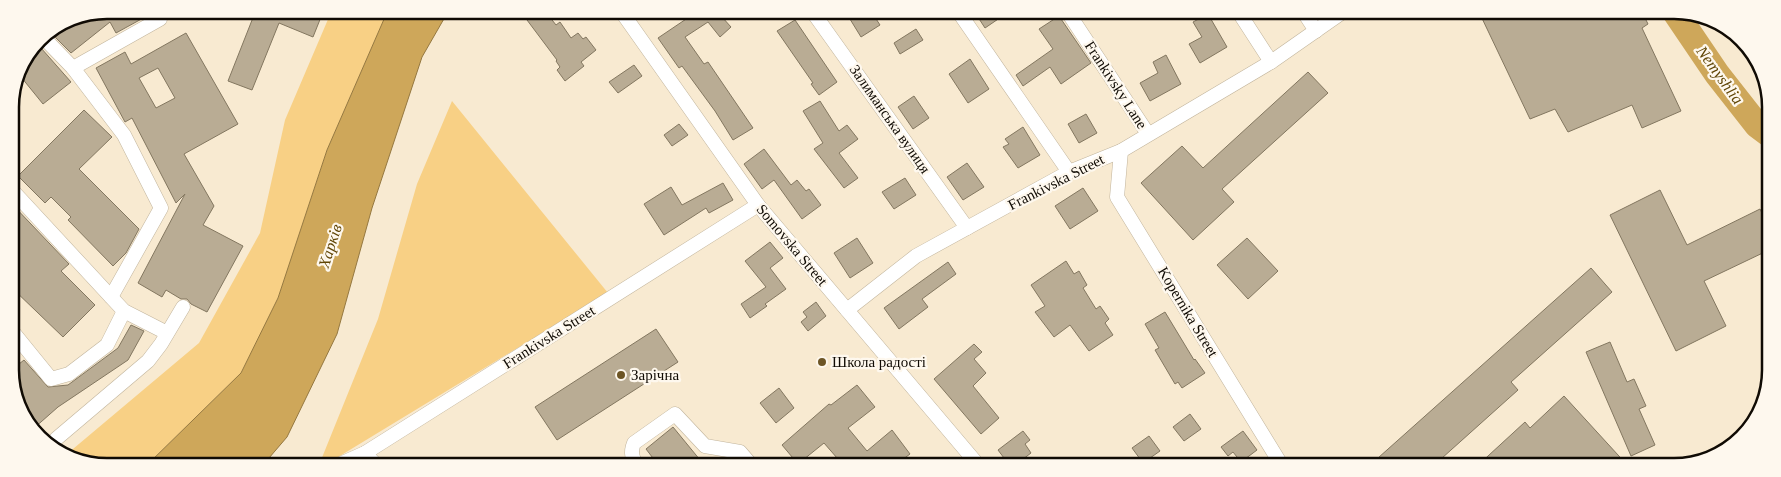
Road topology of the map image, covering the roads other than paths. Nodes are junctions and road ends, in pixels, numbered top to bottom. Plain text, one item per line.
1 (158, 19) edge
2 (627, 19) edge
3 (818, 19) edge
4 (964, 19) edge
5 (1072, 19) edge
6 (1243, 19) edge
7 (1308, 19) edge
8 (1334, 19) edge
9 (1316, 31) junction
10 (48, 42) edge
11 (1271, 62) junction
12 (73, 68) junction
13 (1148, 134) junction
14 (1121, 151) junction
15 (1069, 172) junction
16 (19, 199) edge
17 (758, 205) junction
18 (967, 228) junction
19 (111, 297) junction
20 (183, 307) dead end
21 (124, 310) junction
22 (847, 310) junction
23 (167, 333) junction
24 (19, 340) edge
25 (56, 439) dead end
26 (365, 453) junction
27 (354, 458) edge
28 (370, 458) edge
29 (632, 458) edge
30 (745, 458) edge
31 (972, 458) edge
32 (1277, 458) edge

1 - 12 street
2 - 17 street, Somovska Street
3 - 18 street, Залиманська вулиця
4 - 15 street
5 - 13 street, Frankivsky Lane
6 - 11 street
7 - 9 street
8 - 9 street, Frankivska Street
9 - 11 street, Frankivska Street
10 - 12 street
11 - 13 street, Frankivska Street
12 - 19 street
13 - 14 street, Frankivska Street
14 - 15 street, Frankivska Street
14 - 32 street, Kopernika Street
15 - 18 street, Frankivska Street
16 - 19 street
17 - 22 street, Somovska Street
17 - 26 street, Frankivska Street
18 - 22 street, Frankivska Street
19 - 21 street
20 - 23 street
21 - 23 street
21 - 24 street
22 - 31 street, Somovska Street
23 - 25 street
26 - 27 street, Frankivska Street
26 - 28 street
29 - 30 street

